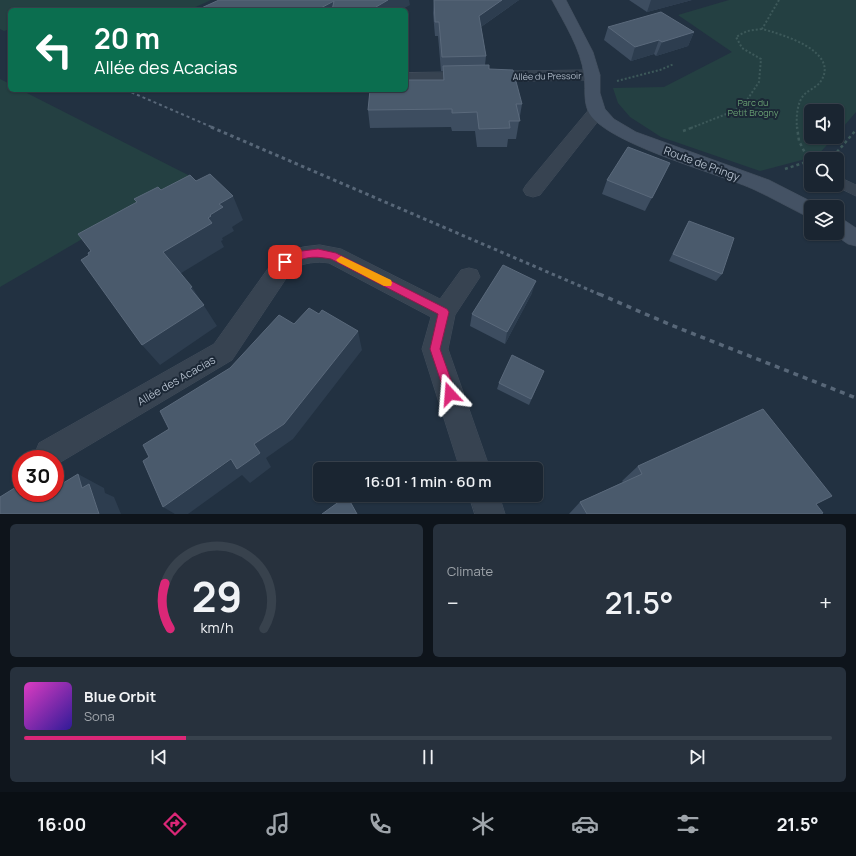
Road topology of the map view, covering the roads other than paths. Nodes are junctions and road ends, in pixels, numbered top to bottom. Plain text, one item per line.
1 (558, 0) edge
2 (592, 75) junction
3 (408, 78) edge
4 (597, 111) junction
5 (844, 185) edge
6 (533, 190) dead end
7 (856, 191) edge
8 (804, 206) edge
9 (844, 230) edge
10 (856, 238) edge
11 (469, 277) dead end
12 (444, 312) junction
13 (54, 450) edge
14 (473, 462) edge
15 (486, 502) edge
16 (490, 514) edge

1 - 2 street
2 - 3 street, Allée du Pressoir
2 - 4 street
4 - 6 street
4 - 8 street, Route de Pringy
5 - 7 lane
9 - 10 street
11 - 12 street
12 - 13 street, Allée des Acacias
12 - 14 street
15 - 16 street

